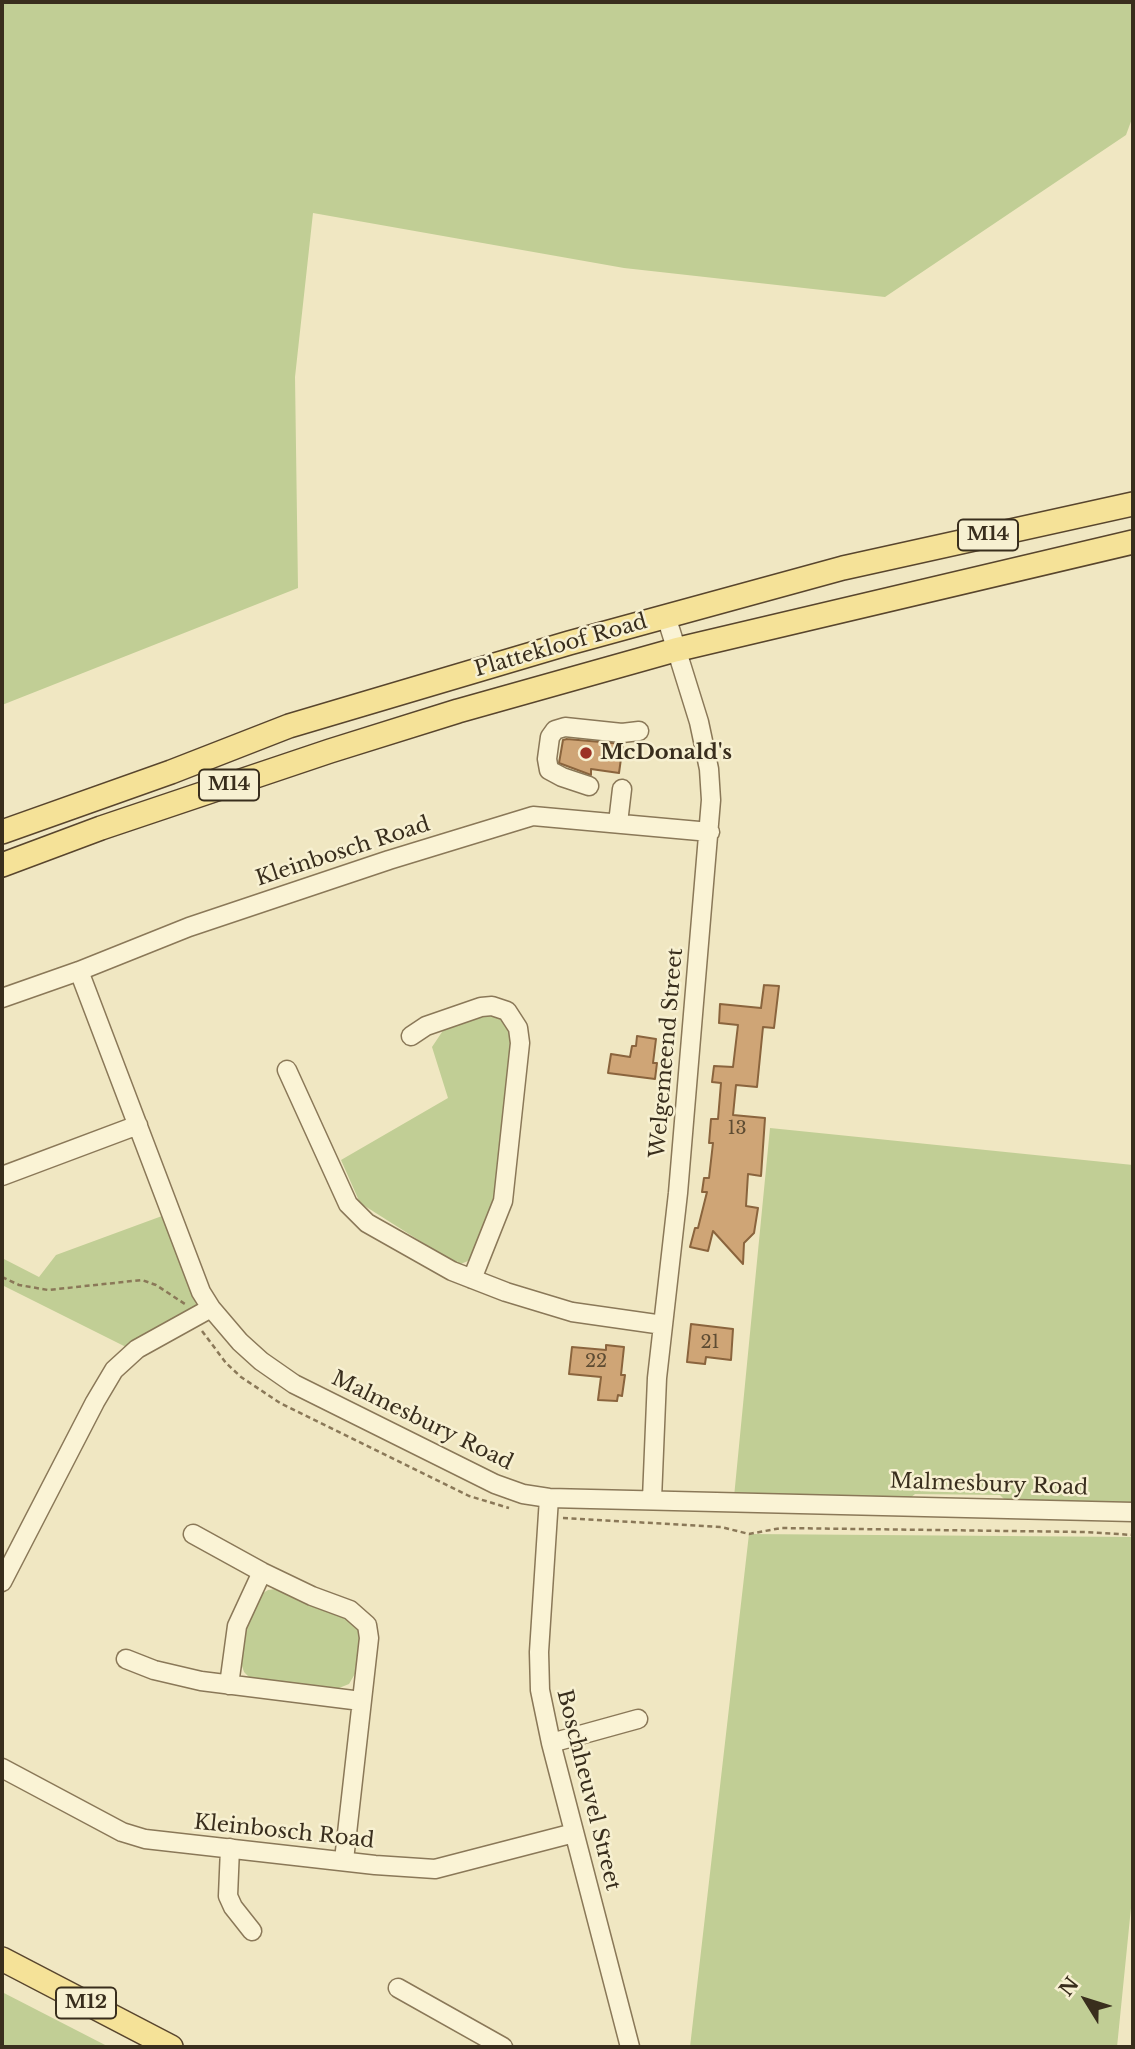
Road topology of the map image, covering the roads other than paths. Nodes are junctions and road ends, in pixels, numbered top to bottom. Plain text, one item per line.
1 (1133, 504) edge
2 (1133, 542) edge
3 (666, 616) junction
4 (675, 650) junction
5 (639, 731) dead end
6 (589, 786) dead end
7 (622, 789) dead end
8 (618, 823) junction
9 (2, 832) edge
10 (709, 832) junction
11 (2, 865) edge
12 (79, 971) junction
13 (2, 998) edge
14 (411, 1036) dead end
15 (287, 1070) dead end
16 (138, 1125) junction
17 (2, 1176) edge
18 (472, 1279) junction
19 (211, 1308) junction
20 (663, 1325) junction
21 (549, 1497) junction
22 (652, 1499) junction
23 (1133, 1512) edge
24 (193, 1534) dead end
25 (262, 1572) junction
26 (2, 1582) edge
27 (126, 1659) dead end
28 (229, 1685) junction
29 (361, 1701) junction
30 (638, 1719) dead end
31 (551, 1743) junction
32 (2, 1768) edge
33 (574, 1833) junction
34 (230, 1848) junction
35 (344, 1860) junction
36 (252, 1931) dead end
37 (2, 1959) edge
38 (398, 1988) dead end
39 (625, 2045) edge
40 (171, 2047) edge
41 (503, 2047) edge

1 - 3 main road, Plattekloof Road / M14
2 - 4 main road, Plattekloof Road / M14
3 - 4 street, Welgemeend Street
3 - 9 main road, Plattekloof Road / M14
4 - 10 street, Welgemeend Street
4 - 11 main road, Plattekloof Road / M14
5 - 6 street
7 - 8 street
8 - 10 street, Kleinbosch Road
8 - 12 street, Kleinbosch Road
10 - 20 street, Welgemeend Street
12 - 13 street, Kleinbosch Road
12 - 16 street, Malmesbury Road
14 - 18 street
15 - 18 street
16 - 17 street
16 - 19 street, Malmesbury Road
18 - 20 street
19 - 21 street, Malmesbury Road
19 - 26 street
20 - 22 street, Welgemeend Street
21 - 22 street, Malmesbury Road
21 - 31 street, Boschheuvel Street
22 - 23 street, Malmesbury Road
24 - 25 street
25 - 28 street
25 - 29 street
27 - 28 street
28 - 29 street
29 - 35 street
30 - 31 street
31 - 33 street, Boschheuvel Street
32 - 34 street, Kleinbosch Road
33 - 35 street, Kleinbosch Road
33 - 39 street, Boschheuvel Street
34 - 35 street, Kleinbosch Road
34 - 36 street
37 - 40 main road, M12
38 - 41 street

